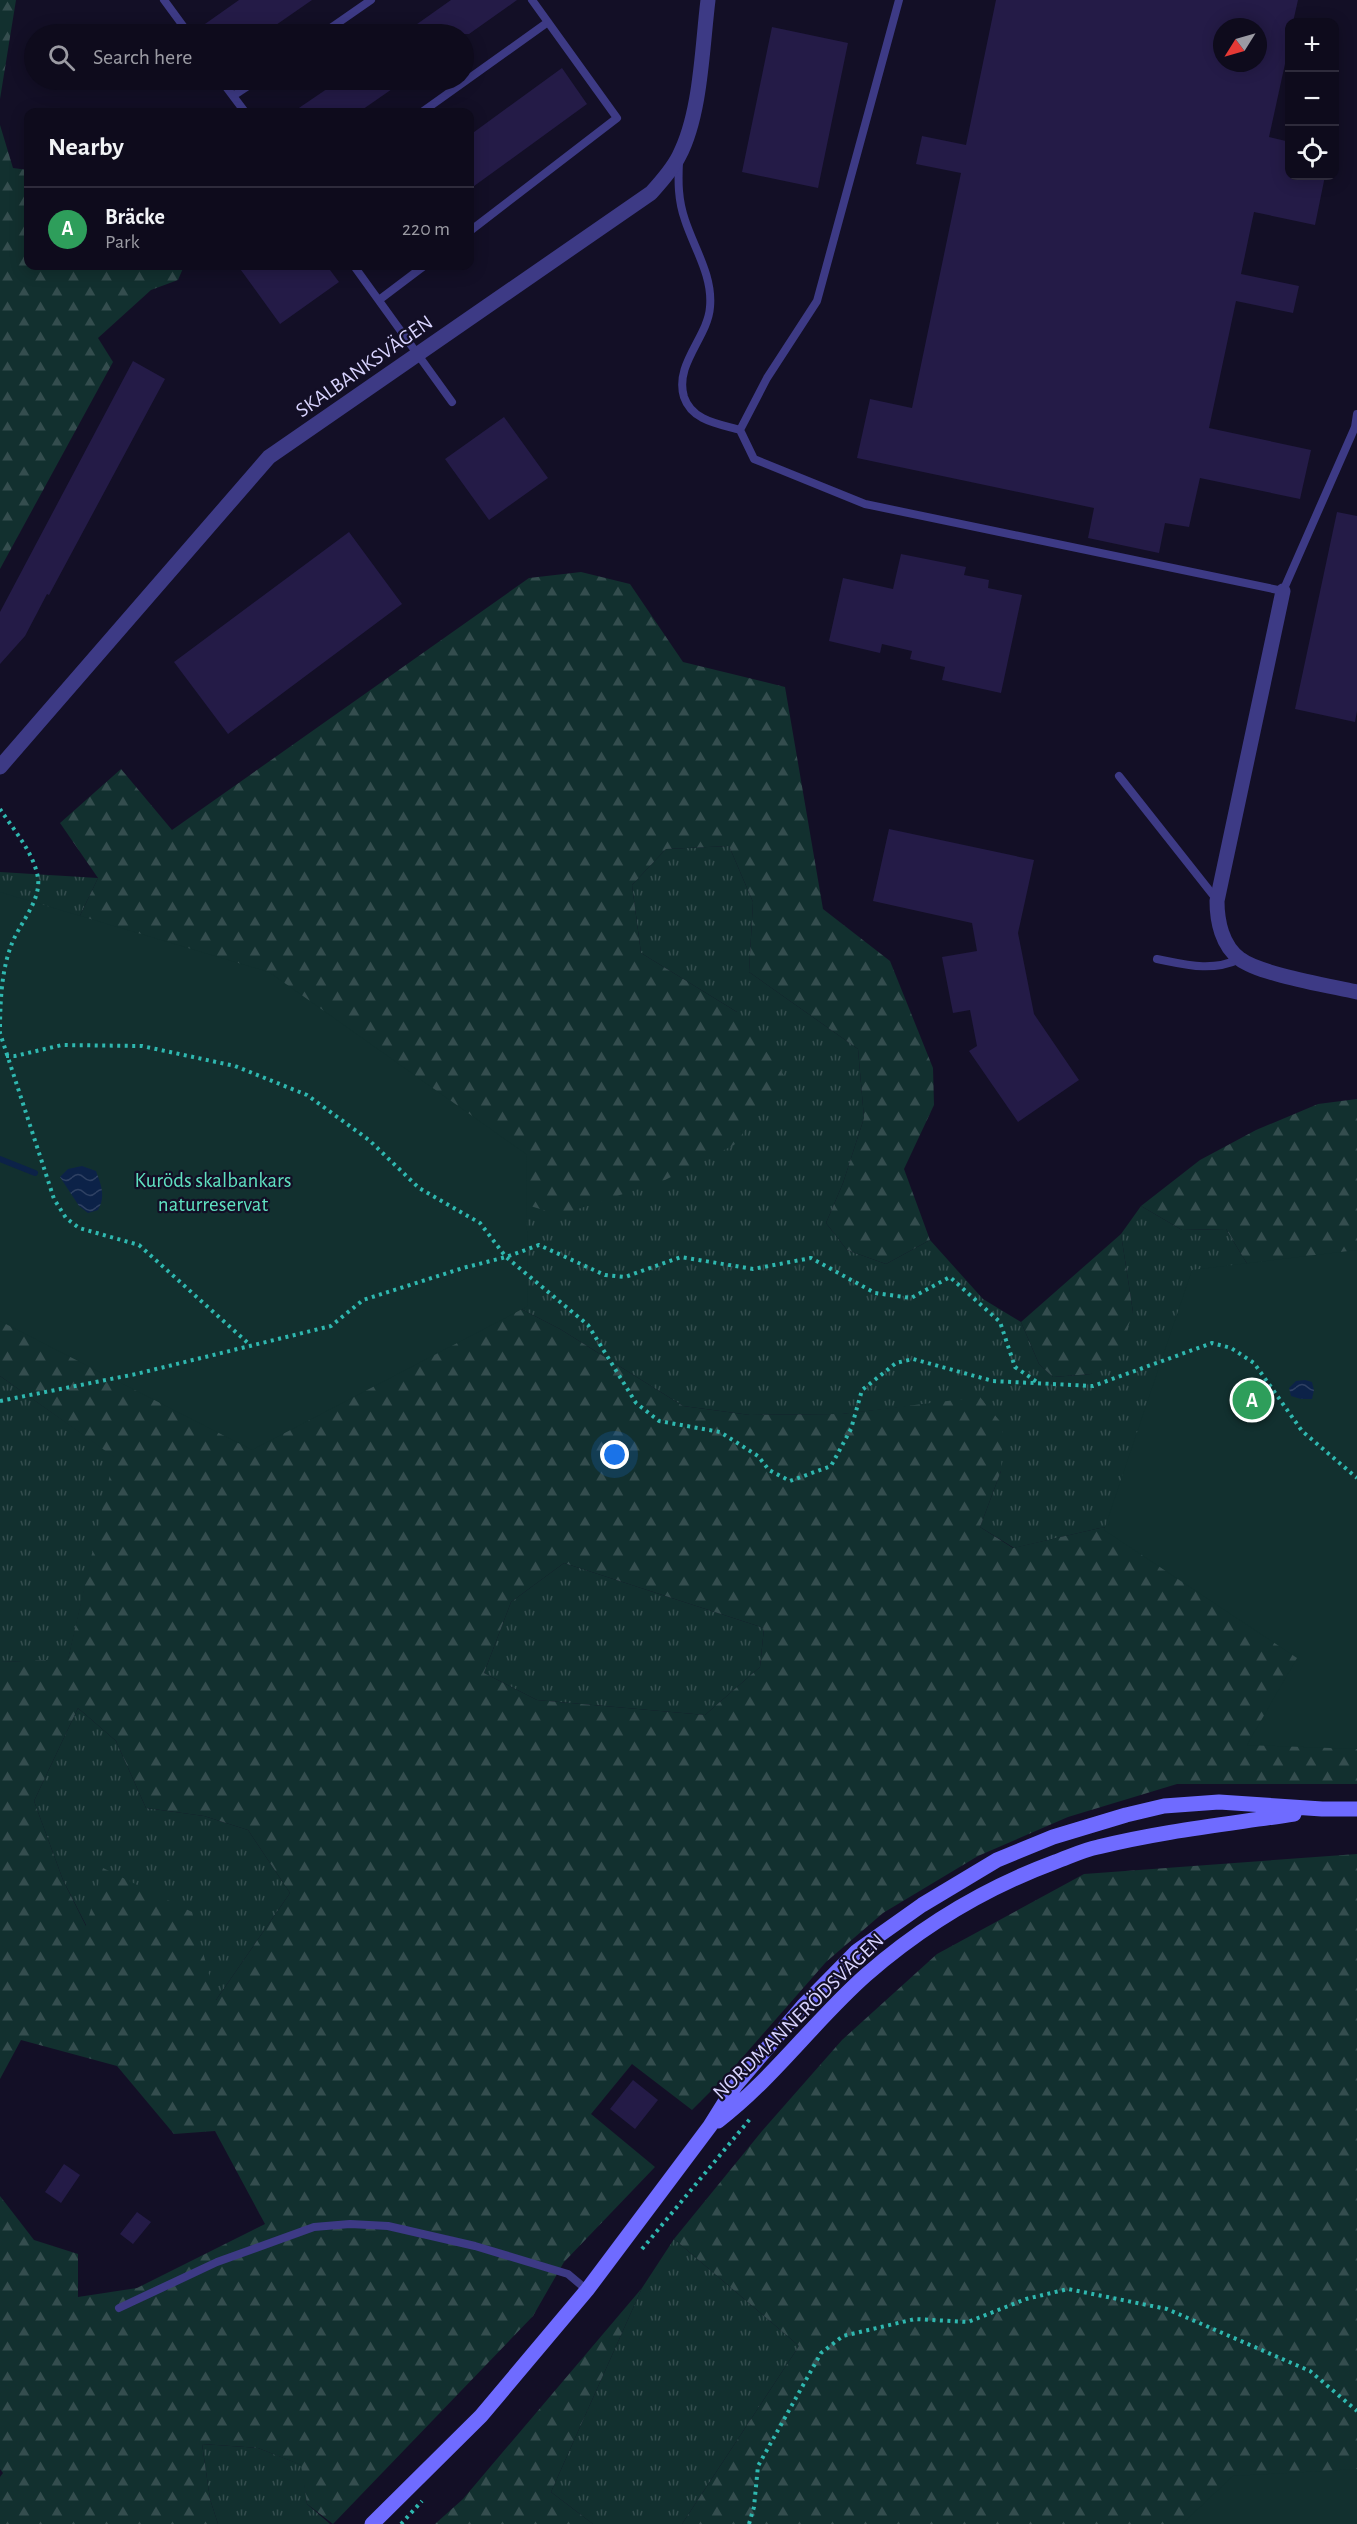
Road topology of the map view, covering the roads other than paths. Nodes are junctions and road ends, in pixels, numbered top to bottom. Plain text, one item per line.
1 (165, 0) edge
2 (371, 0) edge
3 (532, 0) edge
4 (708, 0) edge
5 (899, 0) edge
6 (548, 22) junction
7 (182, 24) edge
8 (336, 24) edge
9 (474, 75) edge
10 (228, 90) edge
11 (242, 90) edge
12 (453, 90) edge
13 (233, 96) junction
14 (242, 108) edge
15 (428, 108) edge
16 (679, 158) junction
17 (474, 228) edge
18 (357, 270) edge
19 (419, 270) edge
20 (379, 300) junction
21 (418, 354) junction
22 (452, 402) dead end
23 (1357, 414) edge
24 (740, 430) junction
25 (1283, 591) junction
26 (0, 767) edge
27 (1119, 776) dead end
28 (1217, 900) junction
29 (1157, 959) dead end
30 (1240, 959) junction
31 (1357, 992) edge
32 (1322, 1809) junction
33 (1357, 1809) edge
34 (710, 2126) junction
35 (587, 2290) junction
36 (119, 2308) dead end
37 (372, 2524) edge

1 - 7 lane
2 - 8 lane
3 - 6 lane
4 - 16 street, SKALBANKSVÄGEN
5 - 24 lane
6 - 9 lane
6 - 17 lane
10 - 13 lane
11 - 13 lane
12 - 15 lane
13 - 14 lane
16 - 21 street, SKALBANKSVÄGEN
16 - 24 lane
18 - 20 lane
19 - 20 lane
20 - 21 lane
21 - 22 lane
21 - 26 street, SKALBANKSVÄGEN
23 - 25 lane
24 - 25 lane
25 - 28 street
27 - 28 lane
28 - 30 street
29 - 30 lane
30 - 31 street
32 - 33 main road, NORDMANNERÖDSVÄGEN
32 - 34 main road, NORDMANNERÖDSVÄGEN
32 - 34 main road, NORDMANNERÖDSVÄGEN
34 - 35 main road, NORDMANNERÖDSVÄGEN
35 - 36 lane
35 - 37 main road, NORDMANNERÖDSVÄGEN

